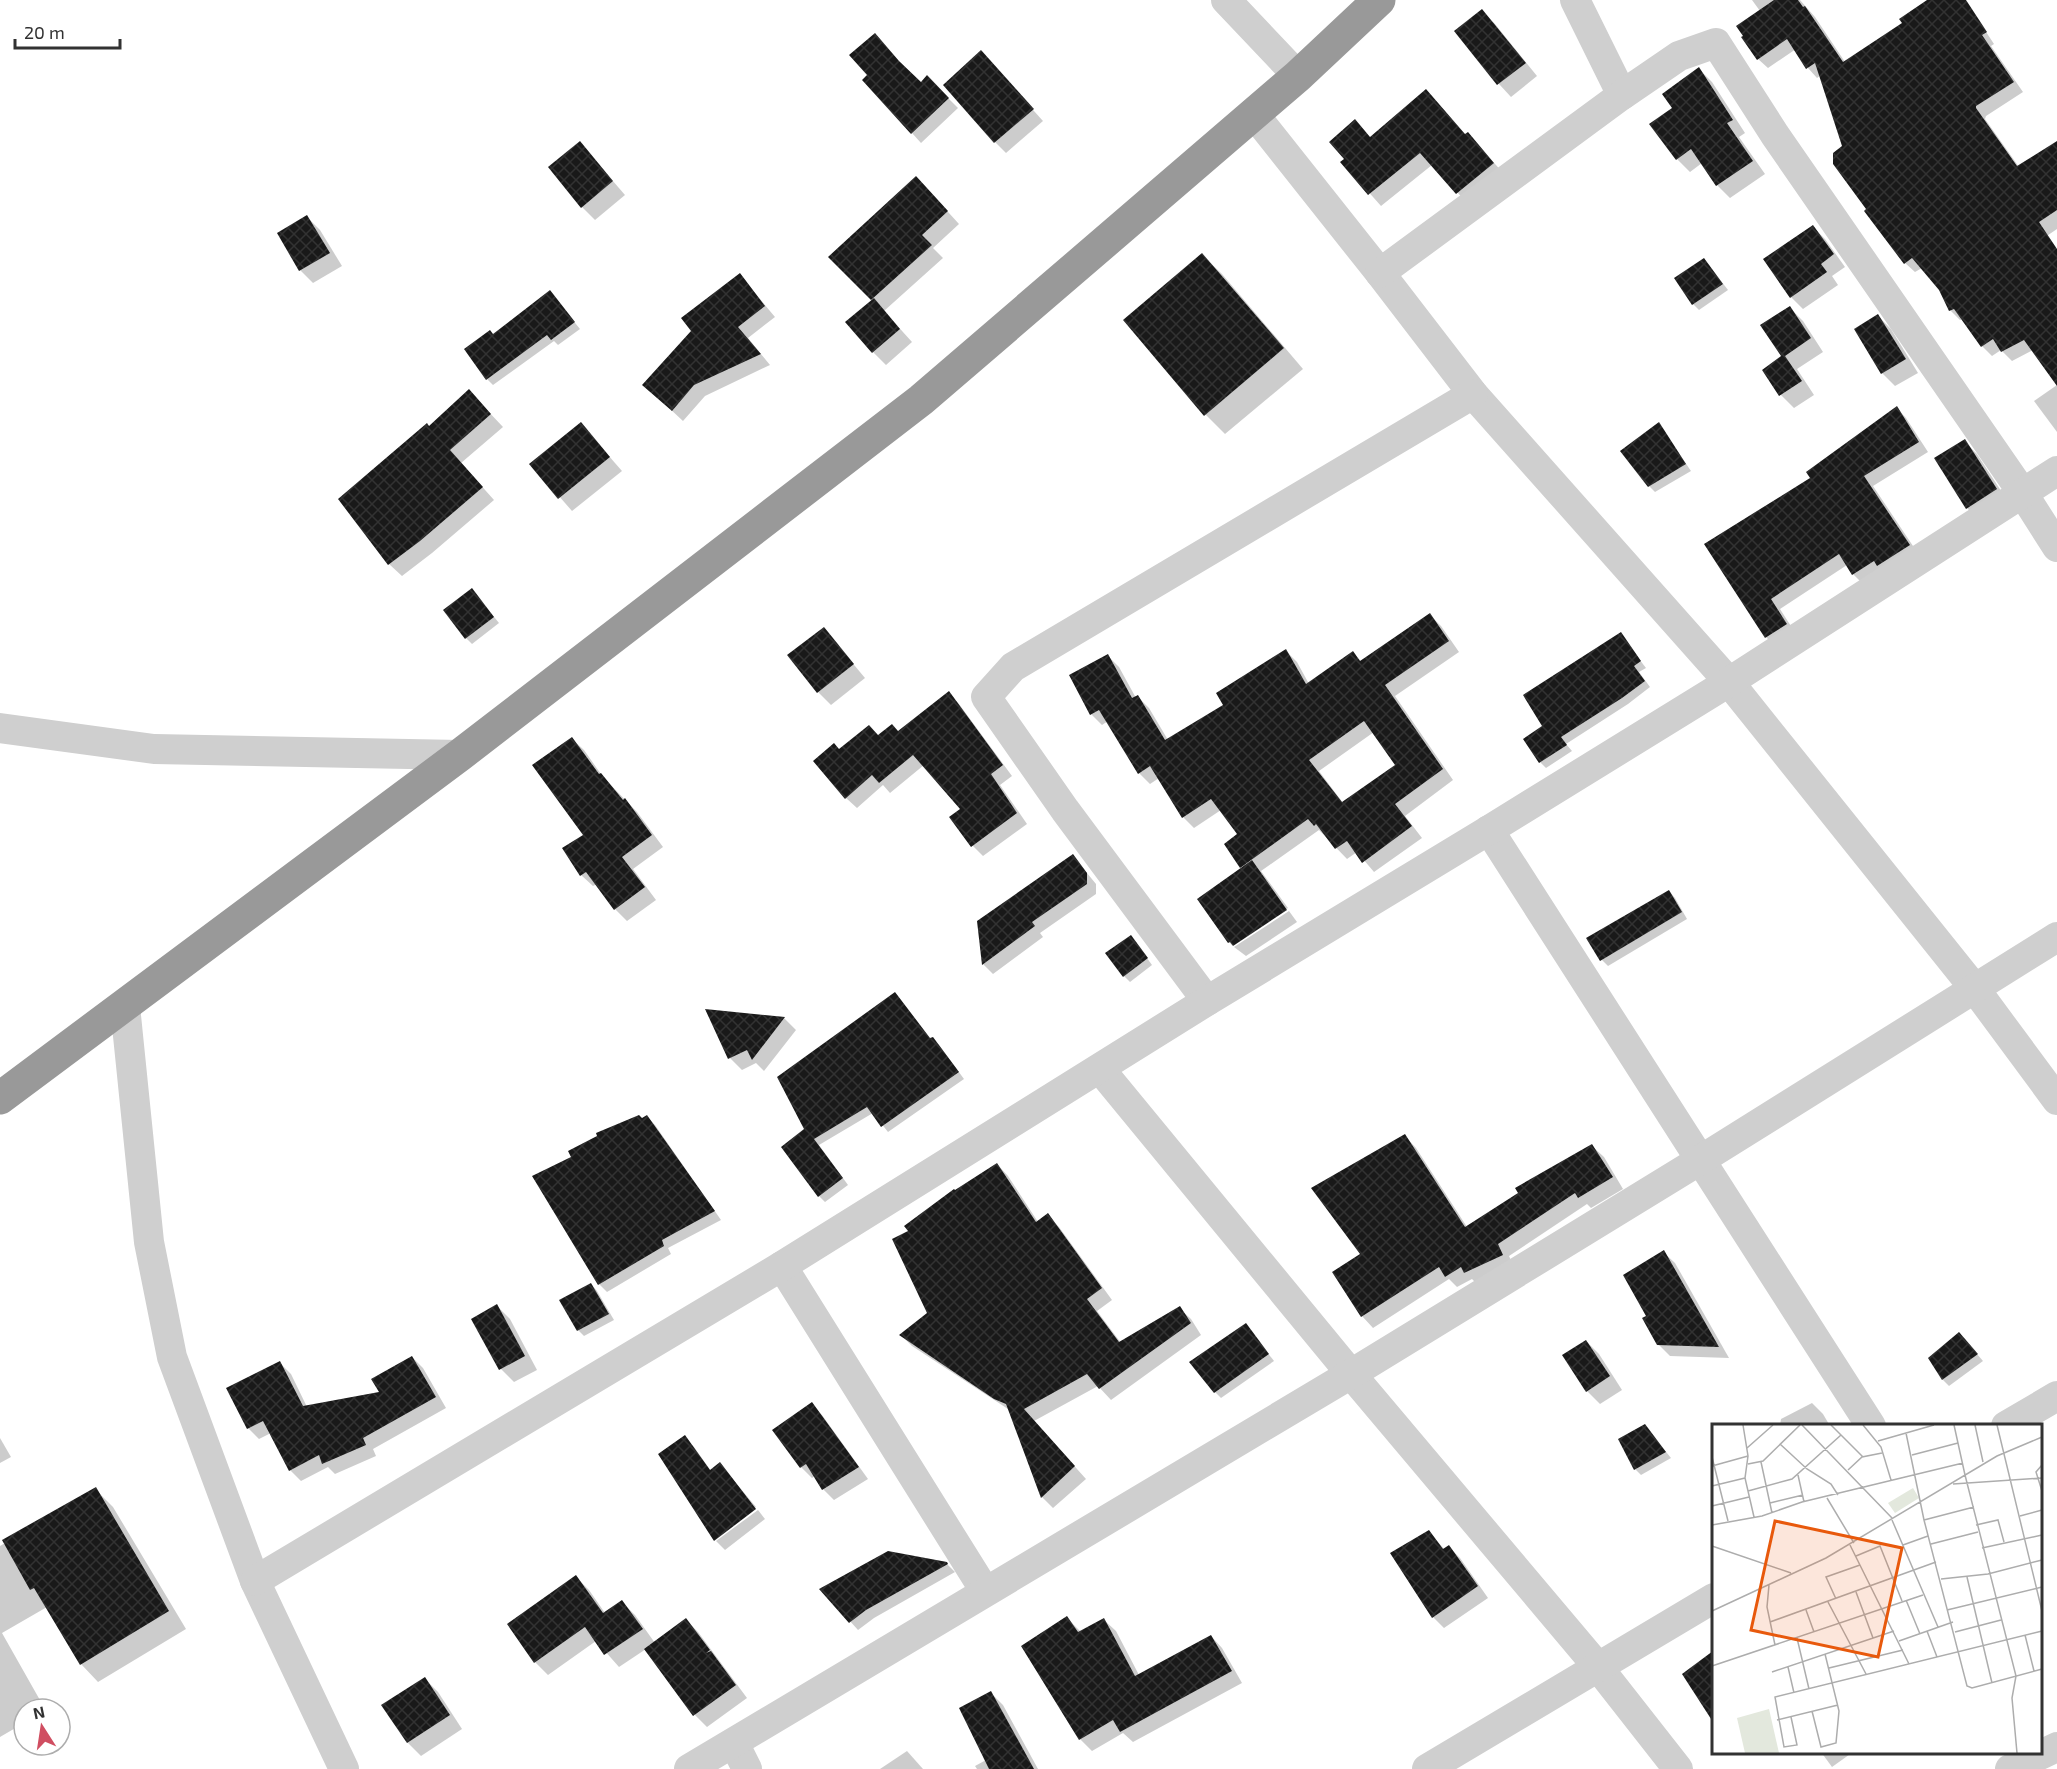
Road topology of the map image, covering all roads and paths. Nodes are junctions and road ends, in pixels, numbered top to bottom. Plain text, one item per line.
1 (1226, 0) edge
2 (1379, 0) edge
3 (1575, 0) edge
4 (1298, 76) junction
5 (1622, 95) junction
6 (1253, 113) junction
7 (1380, 273) junction
8 (1473, 394) junction
9 (2057, 471) edge
10 (2022, 492) junction
11 (2057, 548) edge
12 (1729, 682) junction
13 (0, 728) edge
14 (460, 754) junction
15 (1490, 830) junction
16 (2057, 937) edge
17 (1975, 989) junction
18 (1208, 1001) junction
19 (124, 1006) junction
20 (1100, 1069) junction
21 (0, 1098) edge
22 (2057, 1100) edge
23 (1702, 1159) junction
24 (782, 1266) junction
25 (1352, 1374) junction
26 (2057, 1396) edge
27 (1870, 1424) edge
28 (2008, 1424) edge
29 (255, 1581) junction
30 (985, 1592) junction
31 (1712, 1599) edge
32 (1598, 1667) junction
33 (2057, 1747) edge
34 (740, 1756) edge
35 (344, 1769) edge
36 (689, 1769) edge
37 (1427, 1769) edge
38 (1678, 1769) edge
39 (2010, 1769) edge

1 - 4 street
2 - 4 highway
3 - 5 street
4 - 6 highway
5 - 7 street
5 - 10 street
6 - 7 street
6 - 14 highway
7 - 8 street
8 - 12 street
8 - 18 street
9 - 10 street
10 - 11 street
10 - 12 street
12 - 15 street
12 - 17 street
13 - 14 street
14 - 19 highway
15 - 18 street
15 - 23 street
16 - 17 street
17 - 22 street
17 - 23 street
18 - 20 street
19 - 21 highway
19 - 29 street
20 - 24 street
20 - 25 street
23 - 25 street
23 - 27 street
24 - 29 street
24 - 30 street
25 - 30 street
25 - 32 street
26 - 28 street
29 - 35 street
30 - 34 street
31 - 32 street
32 - 37 street
32 - 38 street
33 - 39 street
34 - 36 street

